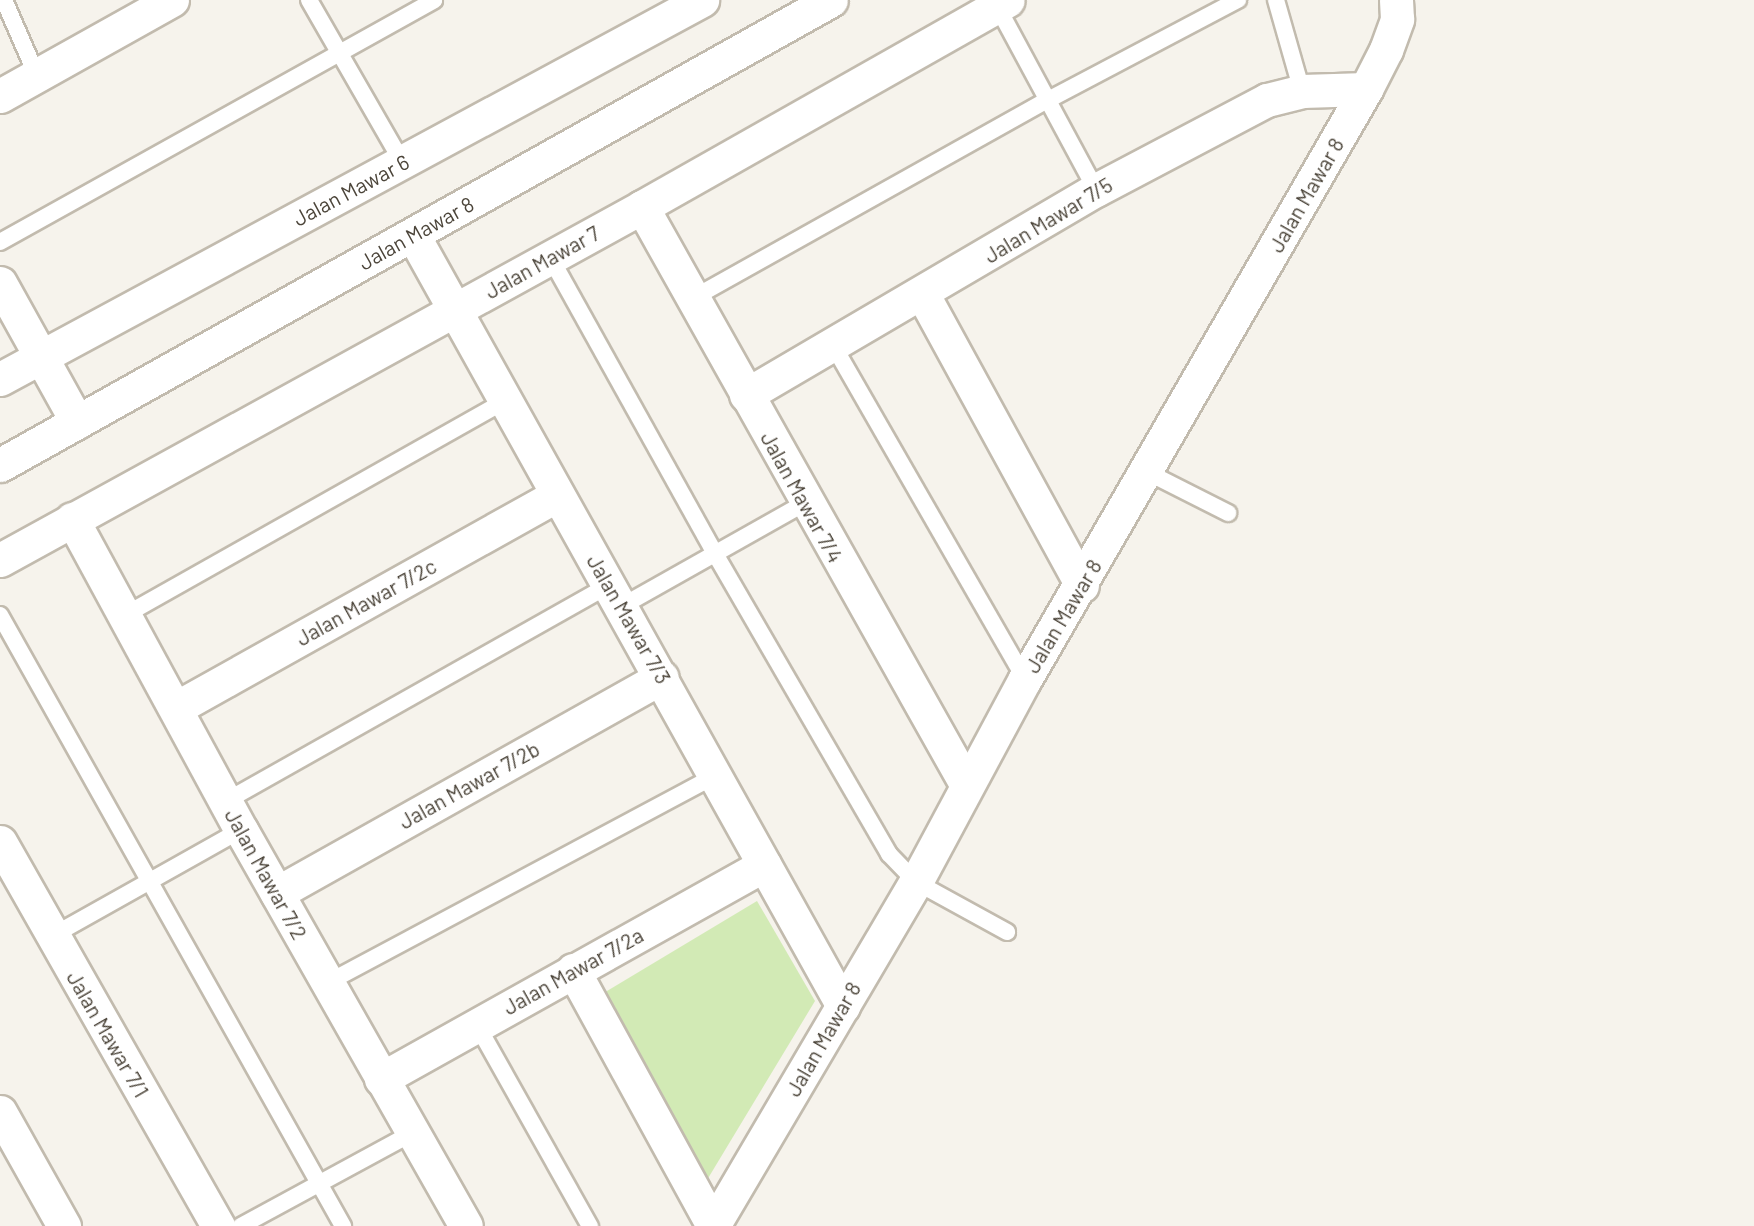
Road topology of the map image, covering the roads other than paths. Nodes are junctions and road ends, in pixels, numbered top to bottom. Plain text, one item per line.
1 (4, 0) edge
2 (309, 0) edge
3 (434, 0) edge
4 (702, 0) edge
5 (831, 0) edge
6 (1239, 0) edge
7 (1276, 0) edge
8 (1396, 0) edge
9 (1003, 3) edge
10 (158, 4) edge
11 (798, 8) edge
12 (339, 54) junction
13 (37, 76) junction
14 (1366, 89) junction
15 (1302, 91) junction
16 (0, 96) edge
17 (1048, 100) junction
18 (402, 162) junction
19 (1096, 190) junction
20 (642, 207) junction
21 (412, 234) junction
22 (0, 242) edge
23 (550, 257) junction
24 (0, 283) edge
25 (923, 295) junction
26 (693, 298) junction
27 (454, 311) junction
28 (833, 345) junction
29 (39, 357) junction
30 (0, 379) edge
31 (746, 395) junction
32 (505, 401) junction
33 (77, 422) junction
34 (0, 465) edge
35 (1147, 472) junction
36 (557, 495) junction
37 (805, 503) junction
38 (1228, 513) dead end
39 (72, 519) junction
40 (714, 552) junction
41 (0, 560) edge
42 (1082, 585) junction
43 (615, 595) junction
44 (0, 615) edge
45 (125, 615) junction
46 (662, 677) junction
47 (1025, 679) junction
48 (176, 708) junction
49 (716, 775) junction
50 (966, 784) junction
51 (226, 801) junction
52 (241, 830) junction
53 (0, 842) edge
54 (764, 865) junction
55 (152, 881) junction
56 (916, 882) junction
57 (277, 893) junction
58 (1007, 932) dead end
59 (52, 936) junction
60 (573, 970) junction
61 (327, 983) junction
62 (843, 1006) junction
63 (477, 1025) junction
64 (381, 1079) junction
65 (0, 1112) edge
66 (412, 1133) junction
67 (320, 1184) junction
68 (64, 1226) edge
69 (218, 1226) edge
70 (241, 1226) edge
71 (343, 1226) edge
72 (466, 1226) edge
73 (590, 1226) edge
74 (713, 1226) edge

1 - 13 lane
2 - 12 lane
3 - 12 lane
4 - 18 street, Jalan Mawar 6
5 - 11 street, Jalan Mawar 8
6 - 17 lane
7 - 15 lane
8 - 14 street, Jalan Mawar 8
9 - 17 lane
9 - 20 street, Jalan Mawar 7
10 - 13 street
11 - 21 street, Jalan Mawar 8
12 - 18 lane
12 - 22 lane
13 - 16 street
14 - 15 street, Jalan Mawar 7/5
14 - 35 street, Jalan Mawar 8
15 - 19 street, Jalan Mawar 7/5
17 - 19 lane
17 - 26 lane
18 - 29 street, Jalan Mawar 6
19 - 25 street, Jalan Mawar 7/5
20 - 23 street, Jalan Mawar 7
20 - 26 street, Jalan Mawar 7/4
21 - 27 street, Jalan Mawar 7/3
21 - 33 street, Jalan Mawar 8
23 - 27 street, Jalan Mawar 7
23 - 40 lane
24 - 29 street
25 - 28 street, Jalan Mawar 7/5
25 - 42 street
26 - 31 street, Jalan Mawar 7/4
27 - 32 street, Jalan Mawar 7/3
27 - 39 street, Jalan Mawar 7
28 - 31 street, Jalan Mawar 7/5
28 - 47 lane
29 - 30 street, Jalan Mawar 6
29 - 33 street
31 - 37 street, Jalan Mawar 7/4
32 - 36 street, Jalan Mawar 7/3
32 - 45 lane
33 - 34 street, Jalan Mawar 8
35 - 38 lane
35 - 42 street, Jalan Mawar 8
36 - 43 street, Jalan Mawar 7/3
36 - 48 street, Jalan Mawar 7/2c
37 - 40 lane
37 - 50 street, Jalan Mawar 7/4
39 - 41 street
39 - 45 street, Jalan Mawar 7/2
40 - 43 lane
40 - 56 lane
42 - 47 street, Jalan Mawar 8
43 - 46 street, Jalan Mawar 7/3
43 - 51 lane
44 - 55 lane
45 - 48 street, Jalan Mawar 7/2
46 - 49 street, Jalan Mawar 7/3
46 - 57 street, Jalan Mawar 7/2b
47 - 50 street, Jalan Mawar 8
48 - 51 street, Jalan Mawar 7/2
49 - 54 street, Jalan Mawar 7/3
49 - 61 lane
50 - 56 street, Jalan Mawar 8
51 - 52 street, Jalan Mawar 7/2
52 - 55 lane
52 - 57 street, Jalan Mawar 7/2
53 - 59 street, Jalan Mawar 7/1
54 - 60 street, Jalan Mawar 7/2a
54 - 62 street, Jalan Mawar 7/3
55 - 59 lane
55 - 67 lane
56 - 58 lane
56 - 62 street, Jalan Mawar 8
57 - 61 street, Jalan Mawar 7/2
59 - 69 street, Jalan Mawar 7/1
60 - 63 street, Jalan Mawar 7/2a
60 - 74 street
61 - 64 street, Jalan Mawar 7/2
62 - 74 street, Jalan Mawar 8
63 - 64 street, Jalan Mawar 7/2a
63 - 73 lane
64 - 66 street, Jalan Mawar 7/2
65 - 68 street
66 - 67 lane
66 - 72 street, Jalan Mawar 7/2
67 - 70 lane
67 - 71 lane

